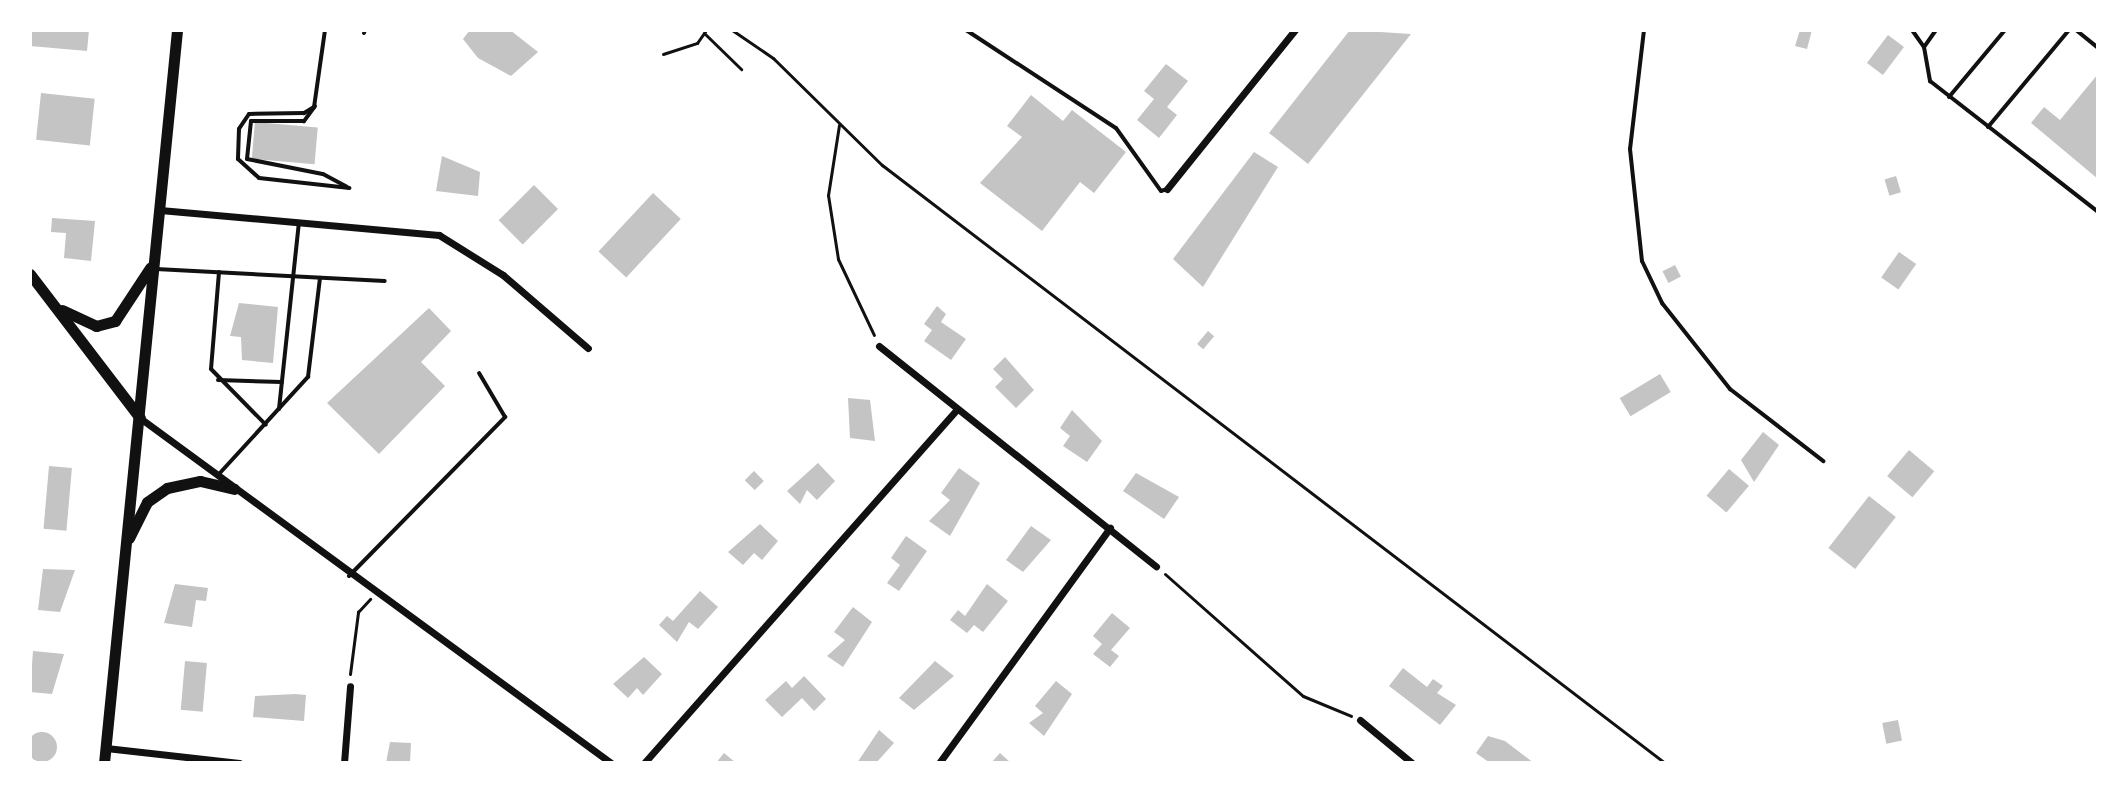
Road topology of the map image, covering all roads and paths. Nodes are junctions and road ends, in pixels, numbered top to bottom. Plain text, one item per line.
1 (177, 30) edge
2 (325, 30) edge
3 (732, 30) edge
4 (966, 30) edge
5 (1295, 30) edge
6 (1644, 30) edge
7 (1912, 30) edge
8 (1936, 30) edge
9 (2005, 30) edge
10 (2069, 30) edge
11 (2076, 30) edge
12 (705, 32) edge
13 (1924, 47) junction
14 (2098, 48) edge
15 (663, 54) dead end
16 (741, 69) dead end
17 (1949, 97) junction
18 (315, 104) junction
19 (839, 125) junction
20 (1988, 127) junction
21 (1167, 189) joint
22 (160, 210) junction
23 (2098, 212) edge
24 (299, 221) junction
25 (154, 263) junction
26 (219, 272) junction
27 (30, 274) edge
28 (292, 276) junction
29 (320, 278) junction
30 (385, 281) dead end
31 (51, 302) junction
32 (879, 346) joint
33 (588, 348) dead end
34 (479, 373) dead end
35 (218, 380) junction
36 (282, 382) junction
37 (279, 411) junction
38 (955, 411) junction
39 (140, 418) junction
40 (266, 425) junction
41 (1823, 461) dead end
42 (217, 476) junction
43 (234, 489) junction
44 (1110, 528) junction
45 (125, 546) junction
46 (1156, 566) joint
47 (349, 576) junction
48 (375, 594) junction
49 (350, 686) joint
50 (1360, 720) joint
51 (106, 748) junction
52 (104, 763) edge
53 (239, 763) edge
54 (344, 763) edge
55 (611, 763) edge
56 (644, 763) edge
57 (939, 763) edge
58 (1412, 763) edge
59 (1665, 763) edge

1 - 22 main road
2 - 18 lane
3 - 19 path
4 - 21 lane
5 - 21 street
6 - 41 lane
7 - 13 lane
8 - 13 lane
9 - 17 lane
10 - 20 lane
11 - 14 lane
12 - 15 path
12 - 16 path
13 - 17 lane
17 - 20 lane
18 - 18 lane
19 - 32 path
19 - 59 path
20 - 23 lane
22 - 24 street
22 - 25 main road
24 - 28 lane
24 - 33 street
25 - 26 lane
25 - 31 main road
25 - 39 main road
26 - 28 lane
26 - 35 lane
27 - 31 main road
28 - 29 lane
28 - 36 lane
29 - 30 lane
29 - 37 lane
31 - 39 main road
32 - 38 street
34 - 47 lane
35 - 36 lane
35 - 40 lane
36 - 37 lane
37 - 40 lane
38 - 44 street
38 - 56 street
39 - 42 street
39 - 45 main road
40 - 42 lane
42 - 43 street
43 - 45 main road
43 - 47 street
44 - 46 street
44 - 57 street
45 - 51 main road
46 - 50 path
47 - 48 street
48 - 49 path
48 - 55 street
49 - 54 street
50 - 58 street
51 - 52 main road
51 - 53 street

